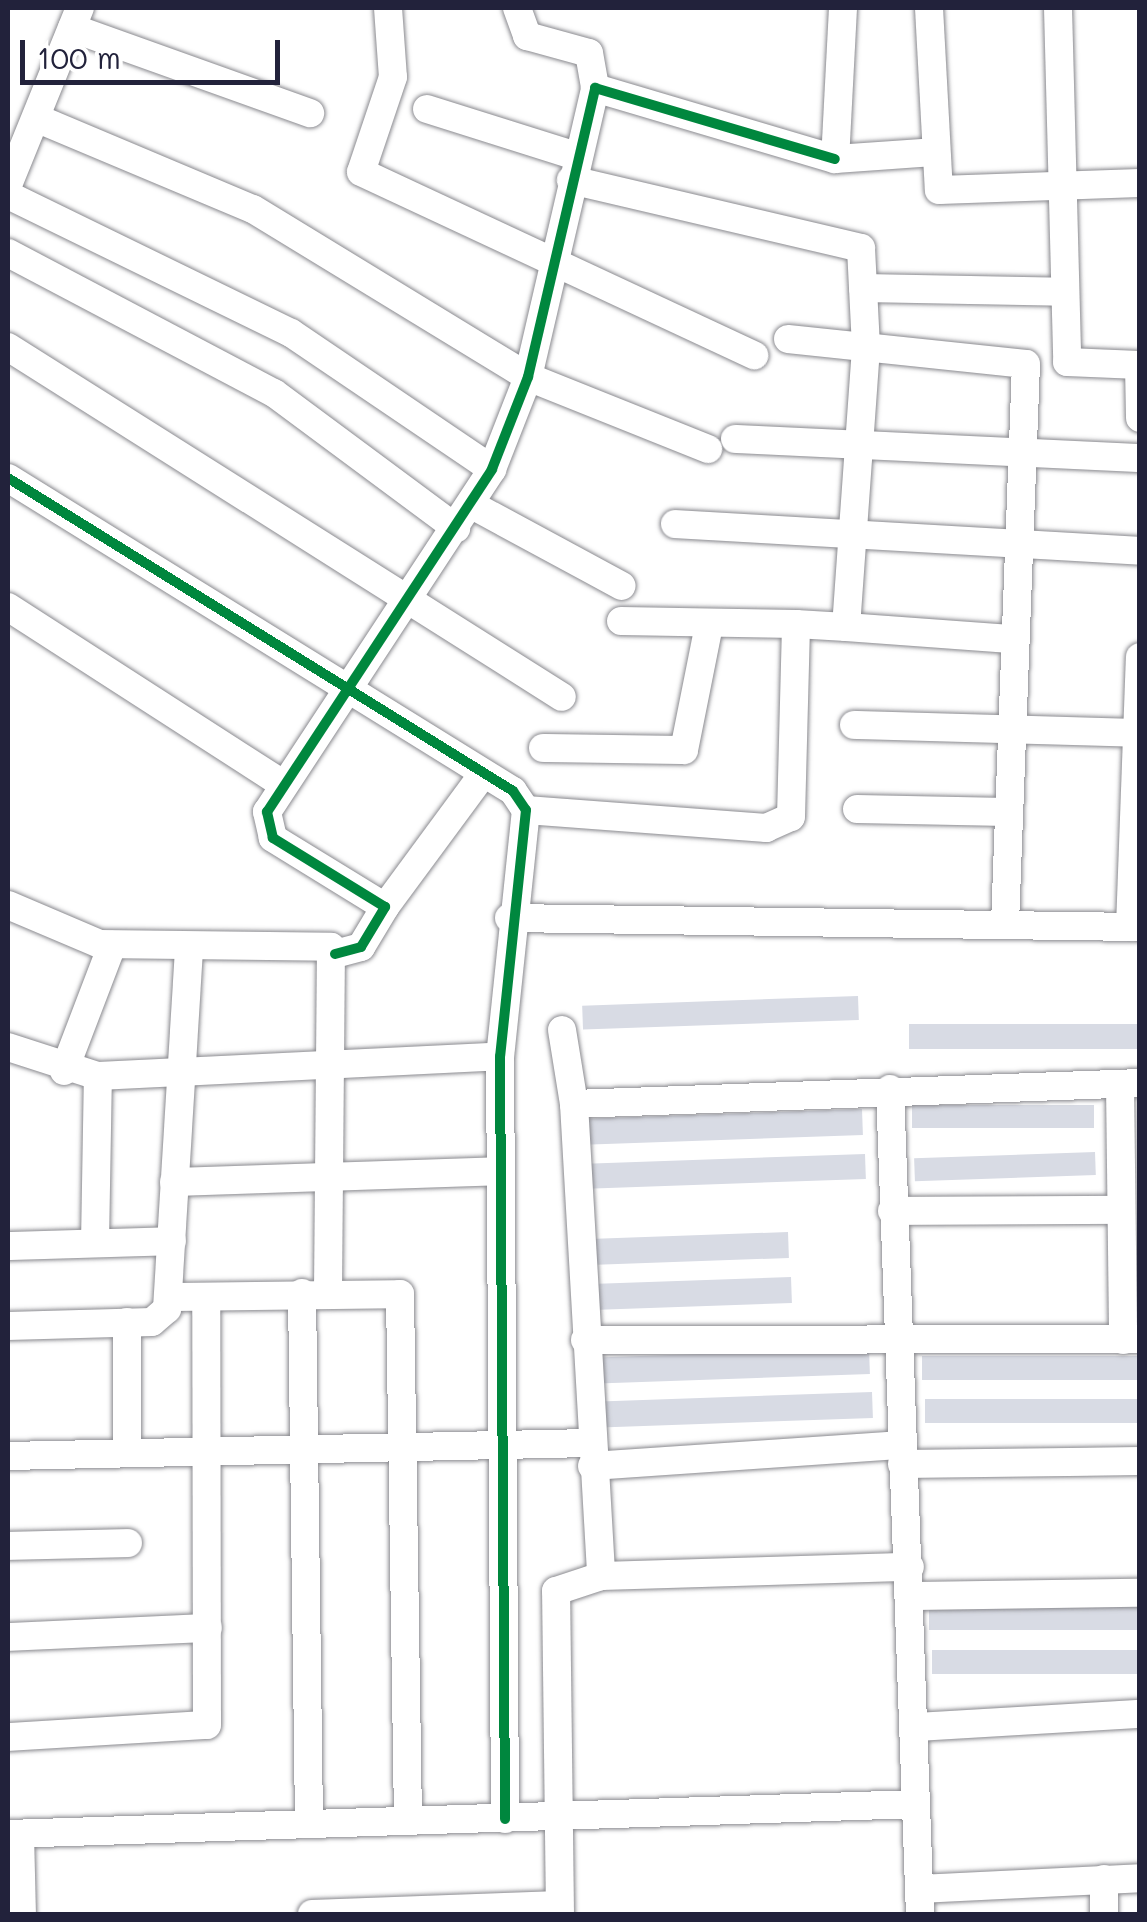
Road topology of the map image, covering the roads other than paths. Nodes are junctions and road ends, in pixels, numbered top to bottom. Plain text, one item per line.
1 (388, 8) edge
2 (517, 8) edge
3 (843, 8) edge
4 (929, 8) edge
5 (1058, 8) edge
6 (76, 18) edge
7 (595, 88) junction
8 (427, 108) dead end
9 (310, 112) dead end
10 (36, 118) junction
11 (934, 152) junction
12 (834, 159) junction
13 (574, 168) junction
14 (1140, 183) edge
15 (1065, 185) junction
16 (8, 186) edge
17 (8, 196) edge
18 (8, 252) edge
19 (550, 265) junction
20 (863, 288) junction
21 (1063, 292) junction
22 (788, 339) dead end
23 (866, 346) junction
24 (8, 347) edge
25 (754, 355) dead end
26 (1139, 365) edge
27 (528, 378) junction
28 (1140, 418) edge
29 (735, 439) dead end
30 (708, 449) dead end
31 (858, 450) junction
32 (1019, 455) junction
33 (1140, 458) edge
34 (492, 469) junction
35 (8, 478) edge
36 (464, 517) junction
37 (676, 524) dead end
38 (850, 533) junction
39 (1016, 548) junction
40 (1140, 551) edge
41 (622, 586) dead end
42 (415, 598) junction
43 (8, 606) edge
44 (621, 621) dead end
45 (796, 624) junction
46 (709, 625) junction
47 (846, 627) junction
48 (1011, 639) junction
49 (1140, 656) edge
50 (348, 691) junction
51 (562, 697) dead end
52 (854, 725) dead end
53 (1008, 733) junction
54 (1138, 733) edge
55 (543, 748) dead end
56 (481, 776) junction
57 (282, 784) junction
58 (857, 808) dead end
59 (526, 810) junction
60 (1007, 812) junction
61 (8, 905) edge
62 (384, 907) junction
63 (509, 918) junction
64 (1005, 924) junction
65 (1135, 927) edge
66 (112, 945) junction
67 (188, 947) junction
68 (336, 954) junction
69 (562, 1030) dead end
70 (10, 1056) edge
71 (500, 1056) junction
72 (336, 1057) junction
73 (64, 1071) junction
74 (182, 1071) junction
75 (98, 1076) junction
76 (1130, 1083) edge
77 (890, 1088) junction
78 (574, 1104) junction
79 (329, 1171) junction
80 (499, 1171) junction
81 (174, 1182) junction
82 (1121, 1210) junction
83 (892, 1211) junction
84 (172, 1241) junction
85 (95, 1242) junction
86 (8, 1246) edge
87 (316, 1293) junction
88 (169, 1297) junction
89 (206, 1298) junction
90 (127, 1322) junction
91 (8, 1326) edge
92 (896, 1339) junction
93 (585, 1340) junction
94 (1131, 1340) edge
95 (498, 1444) junction
96 (397, 1445) junction
97 (308, 1446) junction
98 (206, 1451) junction
99 (126, 1452) junction
100 (590, 1454) junction
101 (902, 1454) junction
102 (8, 1456) edge
103 (1140, 1462) edge
104 (128, 1543) dead end
105 (8, 1546) edge
106 (910, 1568) junction
107 (601, 1576) junction
108 (1140, 1593) edge
109 (912, 1596) junction
110 (208, 1628) junction
111 (8, 1637) edge
112 (1140, 1714) edge
113 (918, 1727) junction
114 (8, 1737) edge
115 (915, 1804) junction
116 (505, 1819) junction
117 (557, 1819) junction
118 (408, 1821) junction
119 (308, 1823) junction
120 (14, 1834) edge
121 (1140, 1878) edge
122 (1104, 1879) junction
123 (919, 1902) edge
124 (560, 1910) edge
125 (22, 1914) edge
126 (312, 1914) edge
127 (325, 1914) edge
128 (411, 1914) edge
129 (1104, 1914) edge

1 - 19 street
2 - 7 street
3 - 12 street
4 - 11 street
5 - 15 street
6 - 9 street
6 - 10 street
7 - 12 street
7 - 13 street
8 - 13 street
10 - 16 street
10 - 27 street
11 - 12 street
11 - 15 street
13 - 19 street
13 - 20 street
14 - 15 street
15 - 21 street
17 - 34 street
18 - 36 street
19 - 25 street
19 - 27 street
20 - 21 street
20 - 23 street
21 - 26 street
22 - 23 street
23 - 31 street
23 - 32 street
24 - 42 street
26 - 28 street
27 - 30 street
27 - 34 street
29 - 31 street
31 - 32 street
31 - 38 street
32 - 33 street
32 - 39 street
34 - 36 street
35 - 50 street
36 - 41 street
36 - 42 street
37 - 38 street
38 - 39 street
38 - 47 street
39 - 40 street
39 - 48 street
42 - 50 street
42 - 51 street
43 - 57 street
44 - 46 street
45 - 46 street
45 - 47 street
45 - 59 street
46 - 55 street
47 - 48 street
48 - 53 street
49 - 54 street
50 - 56 street
50 - 57 street
52 - 53 street
53 - 54 street
53 - 60 street
54 - 65 street
56 - 59 street
56 - 62 street
57 - 62 street
58 - 60 street
59 - 63 street
60 - 64 street
61 - 66 street
62 - 68 street
63 - 64 street
63 - 71 street
64 - 65 street
66 - 67 street
66 - 73 street
67 - 68 street
67 - 74 street
68 - 72 street
69 - 78 street
70 - 73 street
71 - 72 street
71 - 80 street
72 - 74 street
72 - 79 street
73 - 75 street
74 - 75 street
74 - 81 street
75 - 85 street
76 - 77 street
76 - 82 street
77 - 78 street
77 - 83 street
78 - 93 street
79 - 80 street
79 - 81 street
79 - 87 street
80 - 95 street
81 - 84 street
82 - 83 street
82 - 94 street
83 - 92 street
84 - 85 street
84 - 88 street
85 - 86 street
87 - 89 street
87 - 96 street
87 - 97 street
88 - 89 street
88 - 90 street
89 - 98 street
90 - 91 street
90 - 99 street
92 - 93 street
92 - 94 street
92 - 101 street
93 - 100 street
95 - 96 street
95 - 100 street
95 - 116 street
96 - 97 street
96 - 118 street
97 - 98 street
97 - 119 street
98 - 99 street
98 - 110 street
99 - 102 street
100 - 101 street
100 - 107 street
101 - 103 street
101 - 106 street
104 - 105 street
106 - 107 street
106 - 109 street
107 - 117 street
108 - 109 street
109 - 113 street
110 - 111 street
110 - 114 street
112 - 113 street
113 - 115 street
115 - 117 street
115 - 123 street
116 - 117 street
116 - 118 street
117 - 124 street
118 - 119 street
119 - 120 street
120 - 125 street
121 - 122 street
122 - 123 street
122 - 129 street
124 - 128 street
126 - 127 street
127 - 128 street

